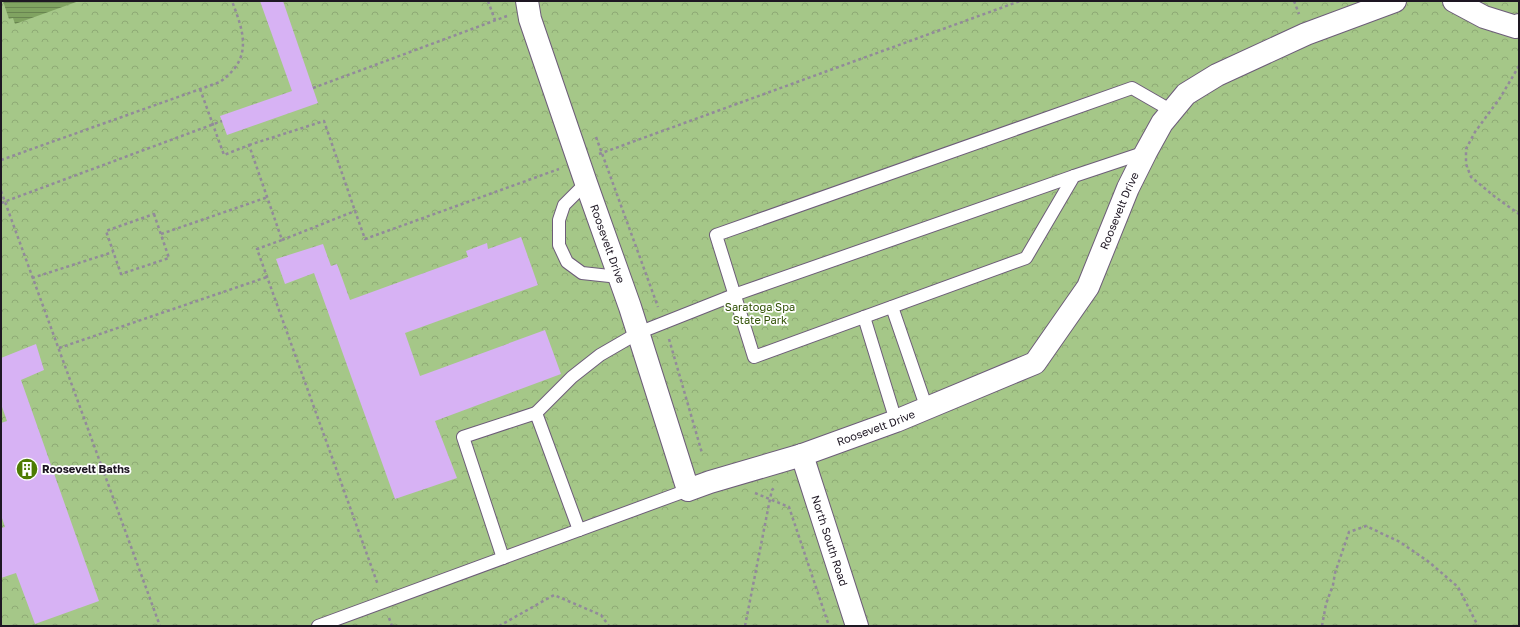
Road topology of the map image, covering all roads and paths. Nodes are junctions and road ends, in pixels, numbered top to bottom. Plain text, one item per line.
1 (232, 1) edge
2 (488, 1) edge
3 (1020, 1) edge
4 (1395, 1) edge
5 (1454, 1) edge
6 (528, 5) edge
7 (495, 20) junction
8 (1519, 24) edge
9 (1519, 66) edge
10 (313, 88) dead end
11 (200, 89) junction
12 (1172, 111) junction
13 (222, 121) dead end
14 (213, 125) junction
15 (594, 132) dead end
16 (249, 145) junction
17 (1146, 152) junction
18 (602, 153) junction
19 (1, 160) edge
20 (579, 161) junction
21 (1074, 176) junction
22 (586, 183) junction
23 (1, 191) edge
24 (268, 197) junction
25 (5, 202) junction
26 (1, 203) edge
27 (355, 211) junction
28 (1519, 214) edge
29 (161, 234) junction
30 (282, 240) junction
31 (113, 252) junction
32 (268, 277) junction
33 (619, 277) junction
34 (32, 278) junction
35 (734, 295) junction
36 (892, 307) junction
37 (864, 317) junction
38 (664, 322) junction
39 (638, 333) junction
40 (59, 348) junction
41 (927, 409) junction
42 (536, 414) junction
43 (896, 421) junction
44 (701, 448) dead end
45 (802, 454) junction
46 (777, 484) dead end
47 (688, 490) junction
48 (754, 493) dead end
49 (770, 500) junction
50 (578, 530) junction
51 (503, 558) junction
52 (384, 601) junction
53 (160, 626) edge
54 (318, 626) edge
55 (499, 626) edge
56 (609, 626) edge
57 (745, 626) edge
58 (829, 626) edge
59 (857, 626) edge
60 (1322, 626) edge
61 (1478, 626) edge

1 - 11 path
2 - 7 path
3 - 18 path
4 - 12 street, Roosevelt Drive
5 - 8 street
6 - 7 path
6 - 20 street, Roosevelt Drive
7 - 10 path
9 - 28 path
11 - 14 path
11 - 19 path
12 - 17 street, Roosevelt Drive
12 - 35 lane
13 - 14 path
14 - 16 path
14 - 25 path
15 - 18 path
16 - 24 path
16 - 27 path
17 - 21 lane
17 - 41 street, Roosevelt Drive
18 - 20 path
18 - 38 path
20 - 22 street, Roosevelt Drive
20 - 27 path
21 - 35 lane
21 - 36 lane
22 - 33 street, Roosevelt Drive
22 - 33 lane
23 - 25 path
24 - 29 path
24 - 30 path
25 - 26 path
25 - 34 path
27 - 30 path
29 - 31 path
29 - 31 path
30 - 32 path
31 - 34 path
32 - 40 path
32 - 52 path
33 - 39 street, Roosevelt Drive
34 - 40 path
35 - 37 lane
35 - 38 lane
36 - 37 lane
36 - 41 lane
37 - 43 lane
38 - 39 lane
38 - 44 path
39 - 42 lane
39 - 47 street, Roosevelt Drive
40 - 53 path
41 - 43 street, Roosevelt Drive
42 - 50 lane
42 - 51 lane
43 - 45 street, Roosevelt Drive
45 - 47 street, Roosevelt Drive
45 - 59 street, North South Road
46 - 49 path
47 - 50 lane
48 - 49 path
49 - 57 path
49 - 58 path
50 - 51 lane
51 - 52 lane
52 - 54 lane
55 - 56 path
60 - 61 path

